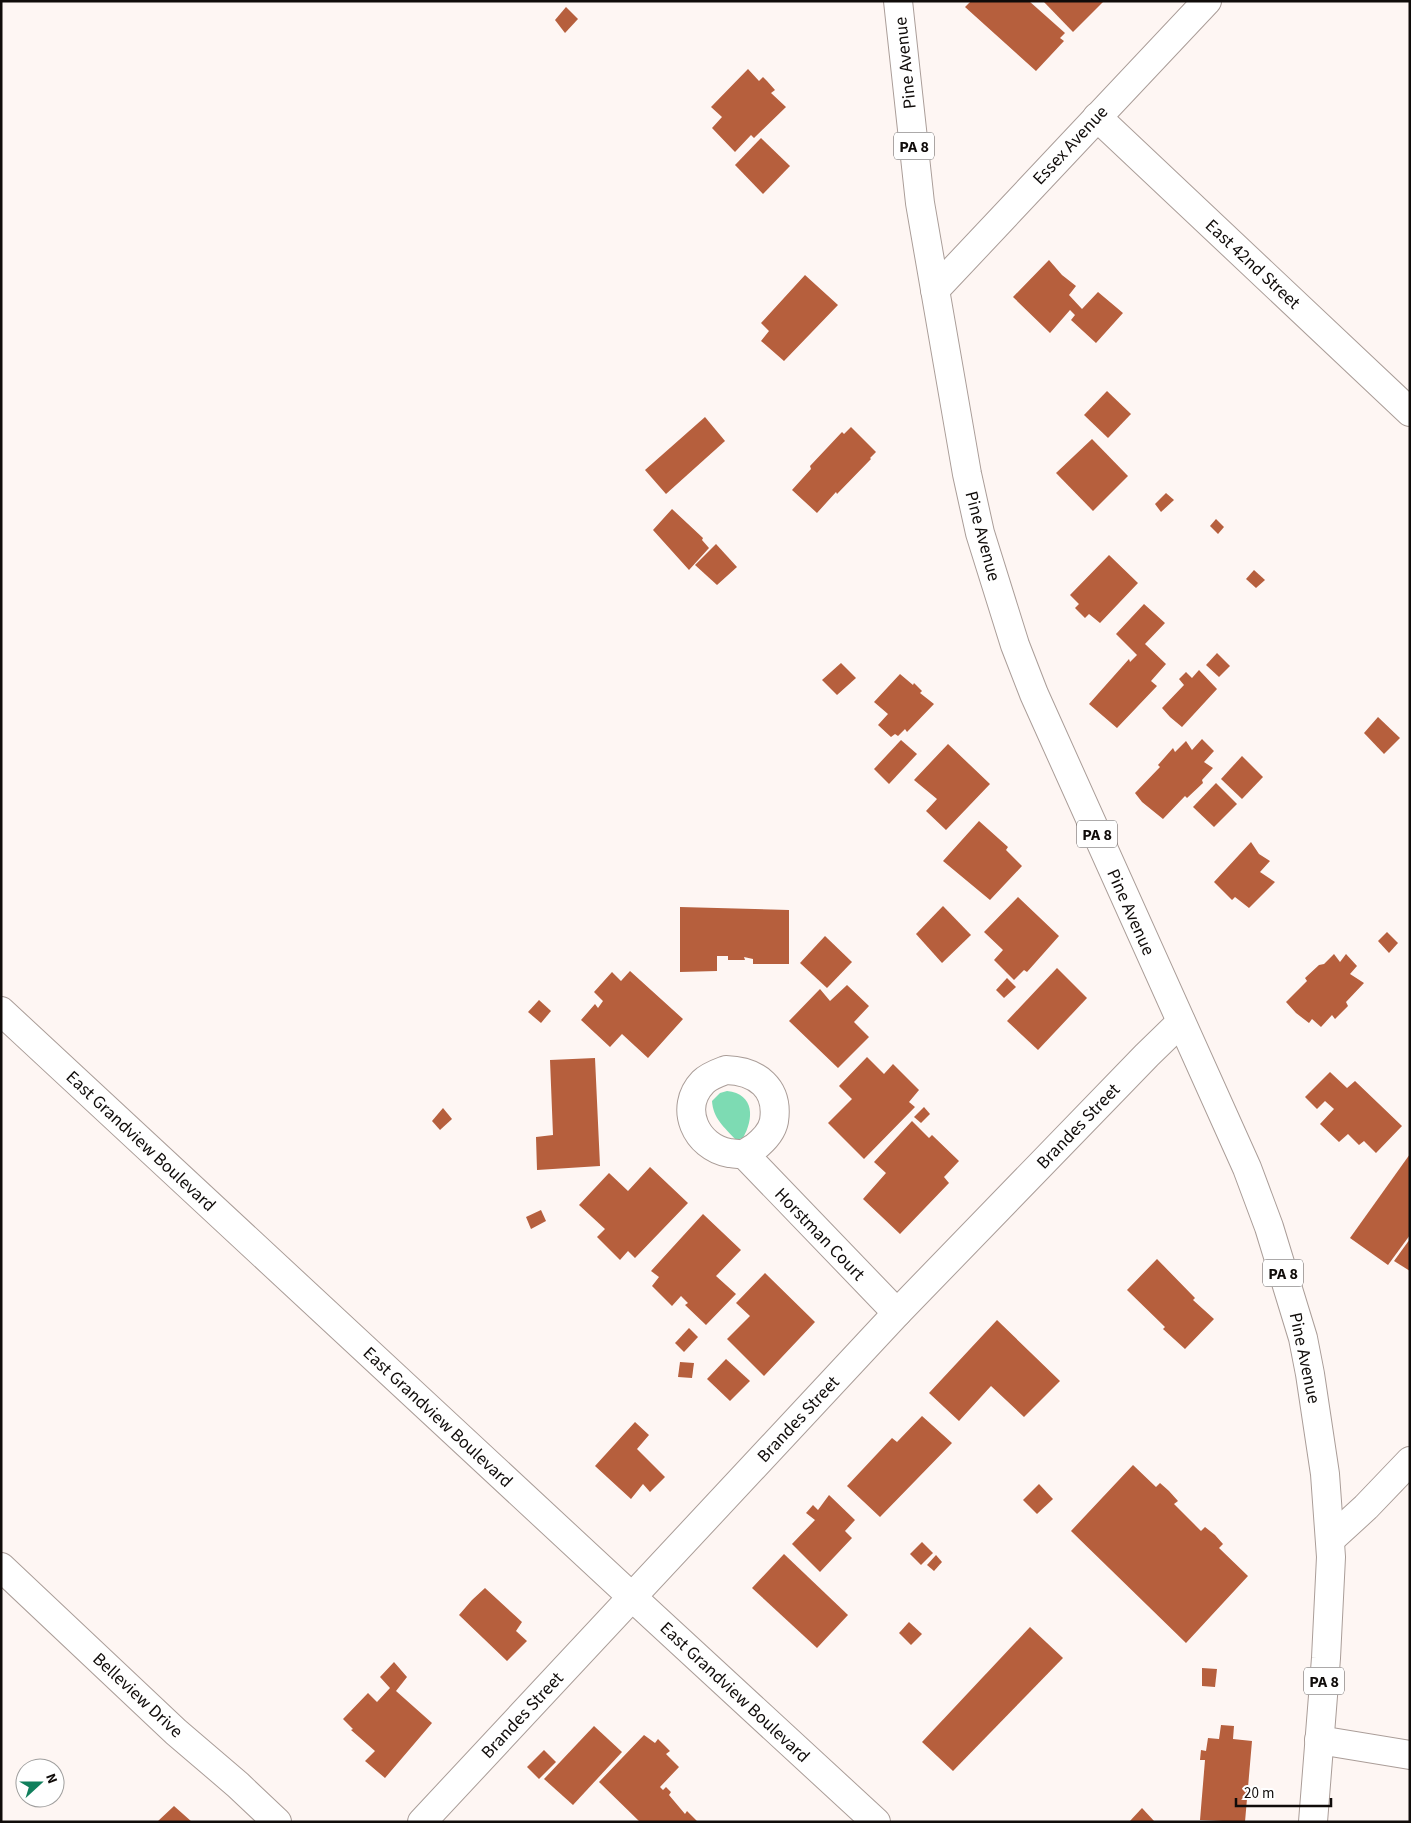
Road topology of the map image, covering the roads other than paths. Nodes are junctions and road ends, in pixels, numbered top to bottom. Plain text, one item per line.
1 (898, 1) edge
2 (1207, 1) edge
3 (1097, 117) junction
4 (935, 290) junction
5 (1410, 412) edge
6 (1, 1011) edge
7 (1181, 1022) junction
8 (744, 1154) dead end
9 (897, 1313) junction
10 (1410, 1461) edge
11 (1330, 1540) junction
12 (1, 1567) edge
13 (632, 1597) junction
14 (1319, 1740) junction
15 (1410, 1755) edge
16 (276, 1822) edge
17 (422, 1822) edge
18 (876, 1822) edge
19 (1313, 1822) edge

1 - 4 street, Pine Avenue / PA 8
2 - 3 street, Essex Avenue
3 - 4 street, Essex Avenue
3 - 5 street, East 42nd Street
4 - 7 street, Pine Avenue / PA 8
6 - 13 street, East Grandview Boulevard
7 - 9 street, Brandes Street
7 - 11 street, Pine Avenue / PA 8
8 - 9 street, Horstman Court
9 - 13 street, Brandes Street
10 - 11 street
11 - 14 street, Pine Avenue / PA 8
12 - 16 street, Belleview Drive
13 - 17 street, Brandes Street
13 - 18 street, East Grandview Boulevard
14 - 15 street
14 - 19 street, Pine Avenue / PA 8

